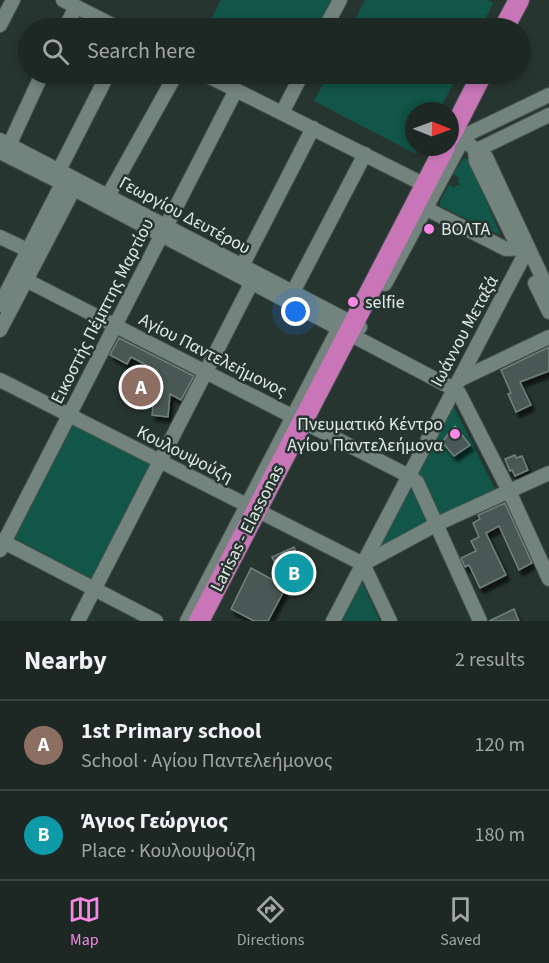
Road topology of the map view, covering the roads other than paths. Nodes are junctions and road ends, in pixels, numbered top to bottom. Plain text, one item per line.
1 (13, 0) edge
2 (63, 0) edge
3 (340, 0) edge
4 (519, 0) edge
5 (76, 7) junction
6 (70, 18) edge
7 (98, 18) edge
8 (330, 18) edge
9 (509, 18) edge
10 (0, 25) edge
11 (37, 84) edge
12 (104, 84) edge
13 (170, 84) edge
14 (224, 84) edge
15 (297, 84) edge
16 (477, 84) edge
17 (236, 90) junction
18 (549, 95) edge
19 (282, 113) junction
20 (549, 115) edge
21 (459, 124) edge
22 (313, 128) junction
23 (459, 136) edge
24 (459, 140) edge
25 (4, 148) edge
26 (475, 151) junction
27 (365, 154) junction
28 (442, 156) edge
29 (444, 156) edge
30 (66, 179) junction
31 (425, 185) junction
32 (106, 200) junction
33 (420, 206) junction
34 (164, 231) junction
35 (0, 237) edge
36 (523, 252) junction
37 (33, 253) junction
38 (242, 266) junction
39 (21, 277) junction
40 (254, 278) junction
41 (293, 292) junction
42 (549, 292) edge
43 (0, 305) edge
44 (549, 312) edge
45 (116, 325) junction
46 (350, 328) junction
47 (0, 330) edge
48 (549, 338) edge
49 (206, 372) junction
50 (0, 380) edge
51 (456, 385) junction
52 (69, 415) junction
53 (302, 421) junction
54 (160, 462) junction
55 (549, 473) edge
56 (409, 476) junction
57 (509, 491) junction
58 (256, 510) junction
59 (437, 524) junction
60 (234, 542) junction
61 (1, 544) edge
62 (363, 564) junction
63 (549, 579) edge
64 (94, 589) junction
65 (78, 621) edge
66 (156, 621) edge
67 (187, 621) edge
68 (199, 621) edge
69 (210, 621) edge
70 (333, 621) edge
71 (390, 621) edge
72 (480, 621) edge

1 - 10 street
2 - 5 street
3 - 8 street
4 - 9 highway
5 - 6 street
5 - 7 street
11 - 25 street
12 - 30 street
13 - 32 street
14 - 17 street
15 - 19 street
16 - 21 highway, Larisas - Elassonas
17 - 19 street
17 - 34 street, Εικοστής Πέμπτης Μαρτίου
18 - 23 street
19 - 22 street
20 - 26 street
22 - 27 street
22 - 38 street
24 - 26 street
25 - 30 street, Γεωργίου Δευτέρου
26 - 36 street
27 - 31 street
27 - 41 street
28 - 31 highway, Larisas - Elassonas
29 - 33 street
30 - 32 street, Γεωργίου Δευτέρου
30 - 37 street
31 - 33 highway, Larisas - Elassonas
32 - 34 street, Γεωργίου Δευτέρου
33 - 36 street
33 - 46 highway, Larisas - Elassonas
34 - 38 street, Γεωργίου Δευτέρου
34 - 40 street, Γεωργίου Δευτέρου
34 - 45 street, Εικοστής Πέμπτης Μαρτίου
35 - 37 street
36 - 42 street
36 - 44 street
36 - 51 street, Ιωάννου Μεταξά
37 - 39 street
38 - 40 street, Γεωργίου Δευτέρου
39 - 43 street
39 - 45 street, Αγίου Παντελεήμονος
39 - 47 street
40 - 41 street, Γεωργίου Δευτέρου
40 - 46 street, Γεωργίου Δευτέρου
40 - 49 street
41 - 46 street, Γεωργίου Δευτέρου
45 - 49 street, Αγίου Παντελεήμονος
45 - 52 street, Εικοστής Πέμπτης Μαρτίου
46 - 51 street
46 - 53 highway, Larisas - Elassonas
48 - 51 street
49 - 53 street, Αγίου Παντελεήμονος
49 - 54 street
50 - 52 street, Κουλουψούζη
51 - 56 street, Ιωάννου Μεταξά
51 - 57 street
52 - 54 street, Κουλουψούζη
52 - 61 street, Εικοστής Πέμπτης Μαρτίου
53 - 56 street, Αγίου Παντελεήμονος
53 - 58 highway, Larisas - Elassonas
54 - 58 street, Κουλουψούζη
54 - 64 street
55 - 57 street
56 - 59 street, Αγίου Παντελεήμονος
56 - 62 street, Ιωάννου Μεταξά
57 - 59 street
57 - 63 street
58 - 60 highway, Larisas - Elassonas
58 - 62 street, Κουλουψούζη
58 - 69 street
59 - 62 street
59 - 72 street, Αγίου Παντελεήμονος
60 - 67 street
60 - 68 highway, Larisas - Elassonas
61 - 64 street
62 - 70 street, Ιωάννου Μεταξά
62 - 71 street
64 - 65 street
64 - 66 street

